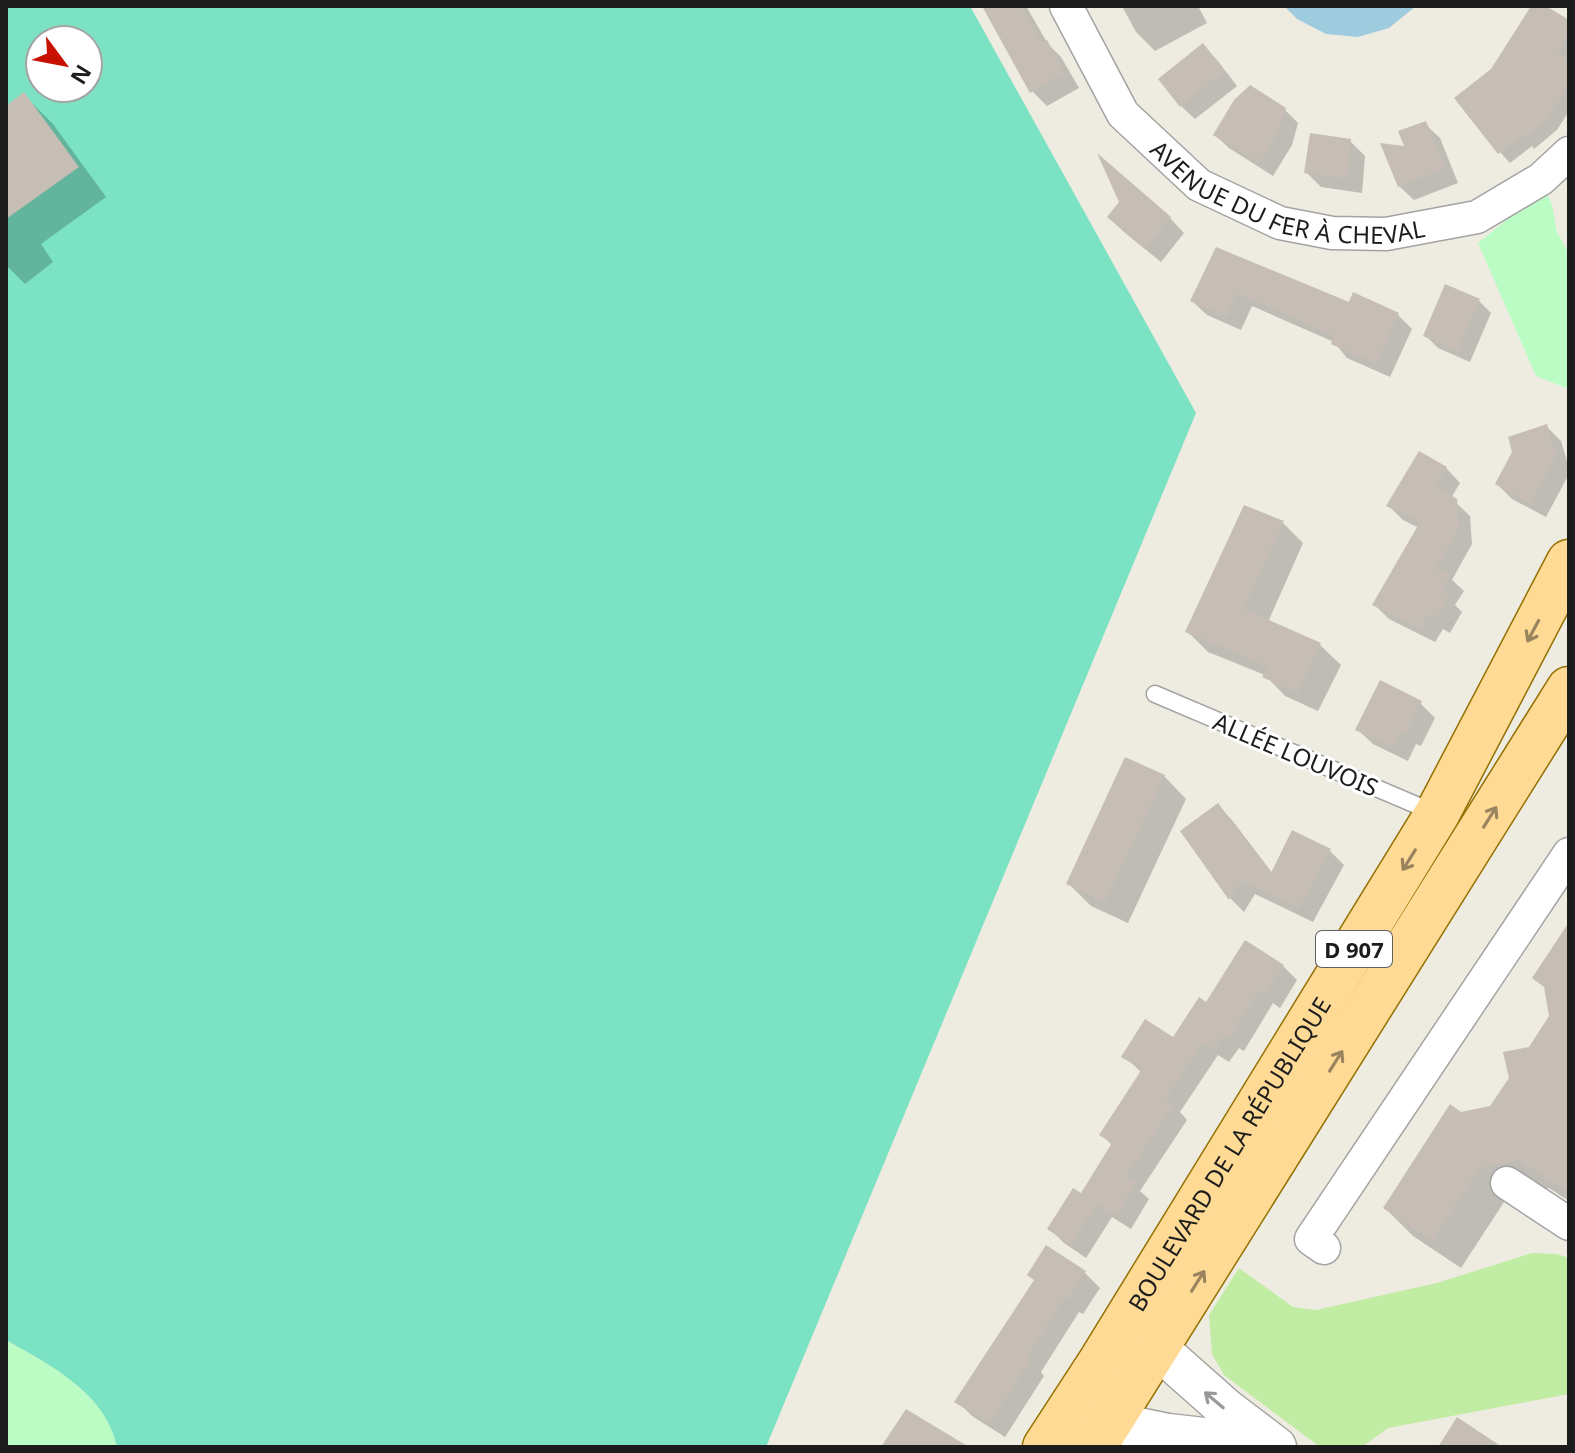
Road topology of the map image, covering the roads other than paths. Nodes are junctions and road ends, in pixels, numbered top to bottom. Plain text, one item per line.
1 (1066, 6) edge
2 (1569, 153) edge
3 (1569, 562) edge
4 (1569, 689) edge
5 (1155, 694) dead end
6 (1437, 814) junction
7 (1569, 854) edge
8 (1507, 1183) dead end
9 (1569, 1224) edge
10 (1324, 1248) dead end
11 (1139, 1336) junction
12 (1092, 1376) junction
13 (1109, 1439) edge
14 (1045, 1447) edge
15 (1226, 1447) edge
16 (1276, 1447) edge

1 - 2 street, AVENUE DU FER À CHEVAL
3 -> 6 main road, BOULEVARD DE LA RÉPUBLIQUE / D 907
11 -> 4 main road, BOULEVARD DE LA RÉPUBLIQUE / D 907
5 - 6 lane, ALLÉE LOUVOIS
6 -> 11 main road, BOULEVARD DE LA RÉPUBLIQUE / D 907
7 - 10 street
8 - 9 street
11 - 12 main road, BOULEVARD DE LA RÉPUBLIQUE / D 907
11 - 13 main road, BOULEVARD DE LA RÉPUBLIQUE / D 907
16 -> 11 street
12 - 13 street
12 - 14 main road, BOULEVARD DE LA RÉPUBLIQUE / D 907
13 - 15 street

